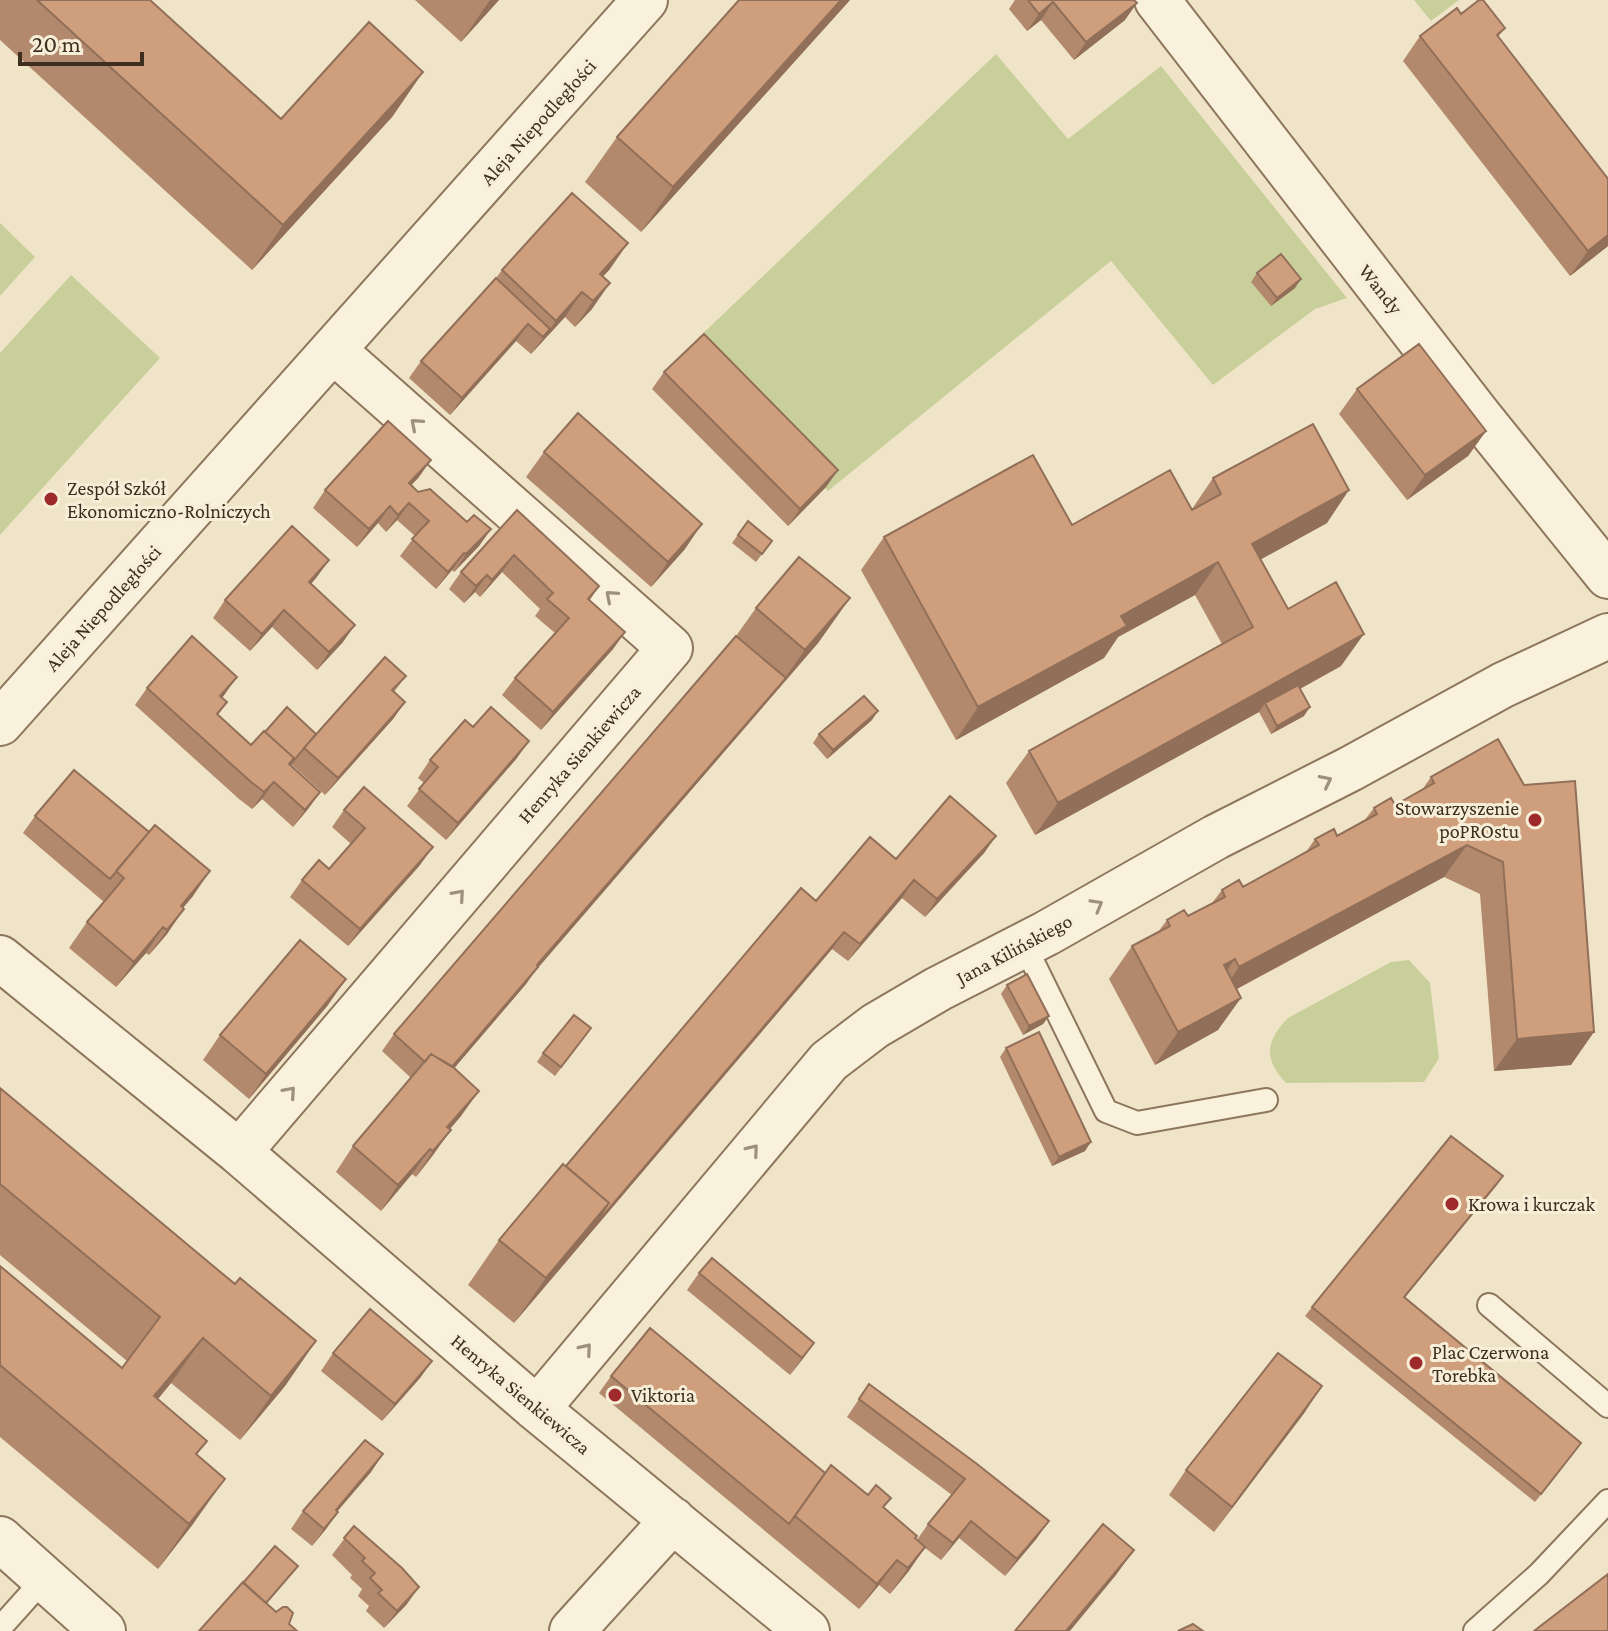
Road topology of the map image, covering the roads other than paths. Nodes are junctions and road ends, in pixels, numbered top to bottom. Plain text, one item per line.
1 (645, 0) edge
2 (1157, 0) edge
3 (334, 351) junction
4 (1608, 576) edge
5 (1608, 636) edge
6 (0, 723) edge
7 (1024, 944) junction
8 (0, 958) edge
9 (1266, 1100) dead end
10 (239, 1152) junction
11 (1489, 1305) dead end
12 (1608, 1406) edge
13 (537, 1409) junction
14 (1608, 1501) edge
15 (673, 1520) junction
16 (0, 1539) edge
17 (44, 1579) junction
18 (0, 1628) edge
19 (103, 1631) edge
20 (572, 1631) edge
21 (807, 1631) edge
22 (1475, 1631) edge

1 - 3 street, Aleja Niepodległości
2 - 4 street, Wandy
3 - 6 street, Aleja Niepodległości
10 -> 3 street, Henryka Sienkiewicza
7 -> 5 street, Jana Kilińskiego
7 - 9 lane
13 -> 7 street, Jana Kilińskiego
8 - 10 street, Henryka Sienkiewicza
10 - 13 street, Henryka Sienkiewicza
11 - 12 lane
13 - 15 street, Henryka Sienkiewicza
14 - 22 lane
15 - 20 street
15 - 21 street, Henryka Sienkiewicza
16 - 17 street
17 - 18 lane
17 - 19 street

